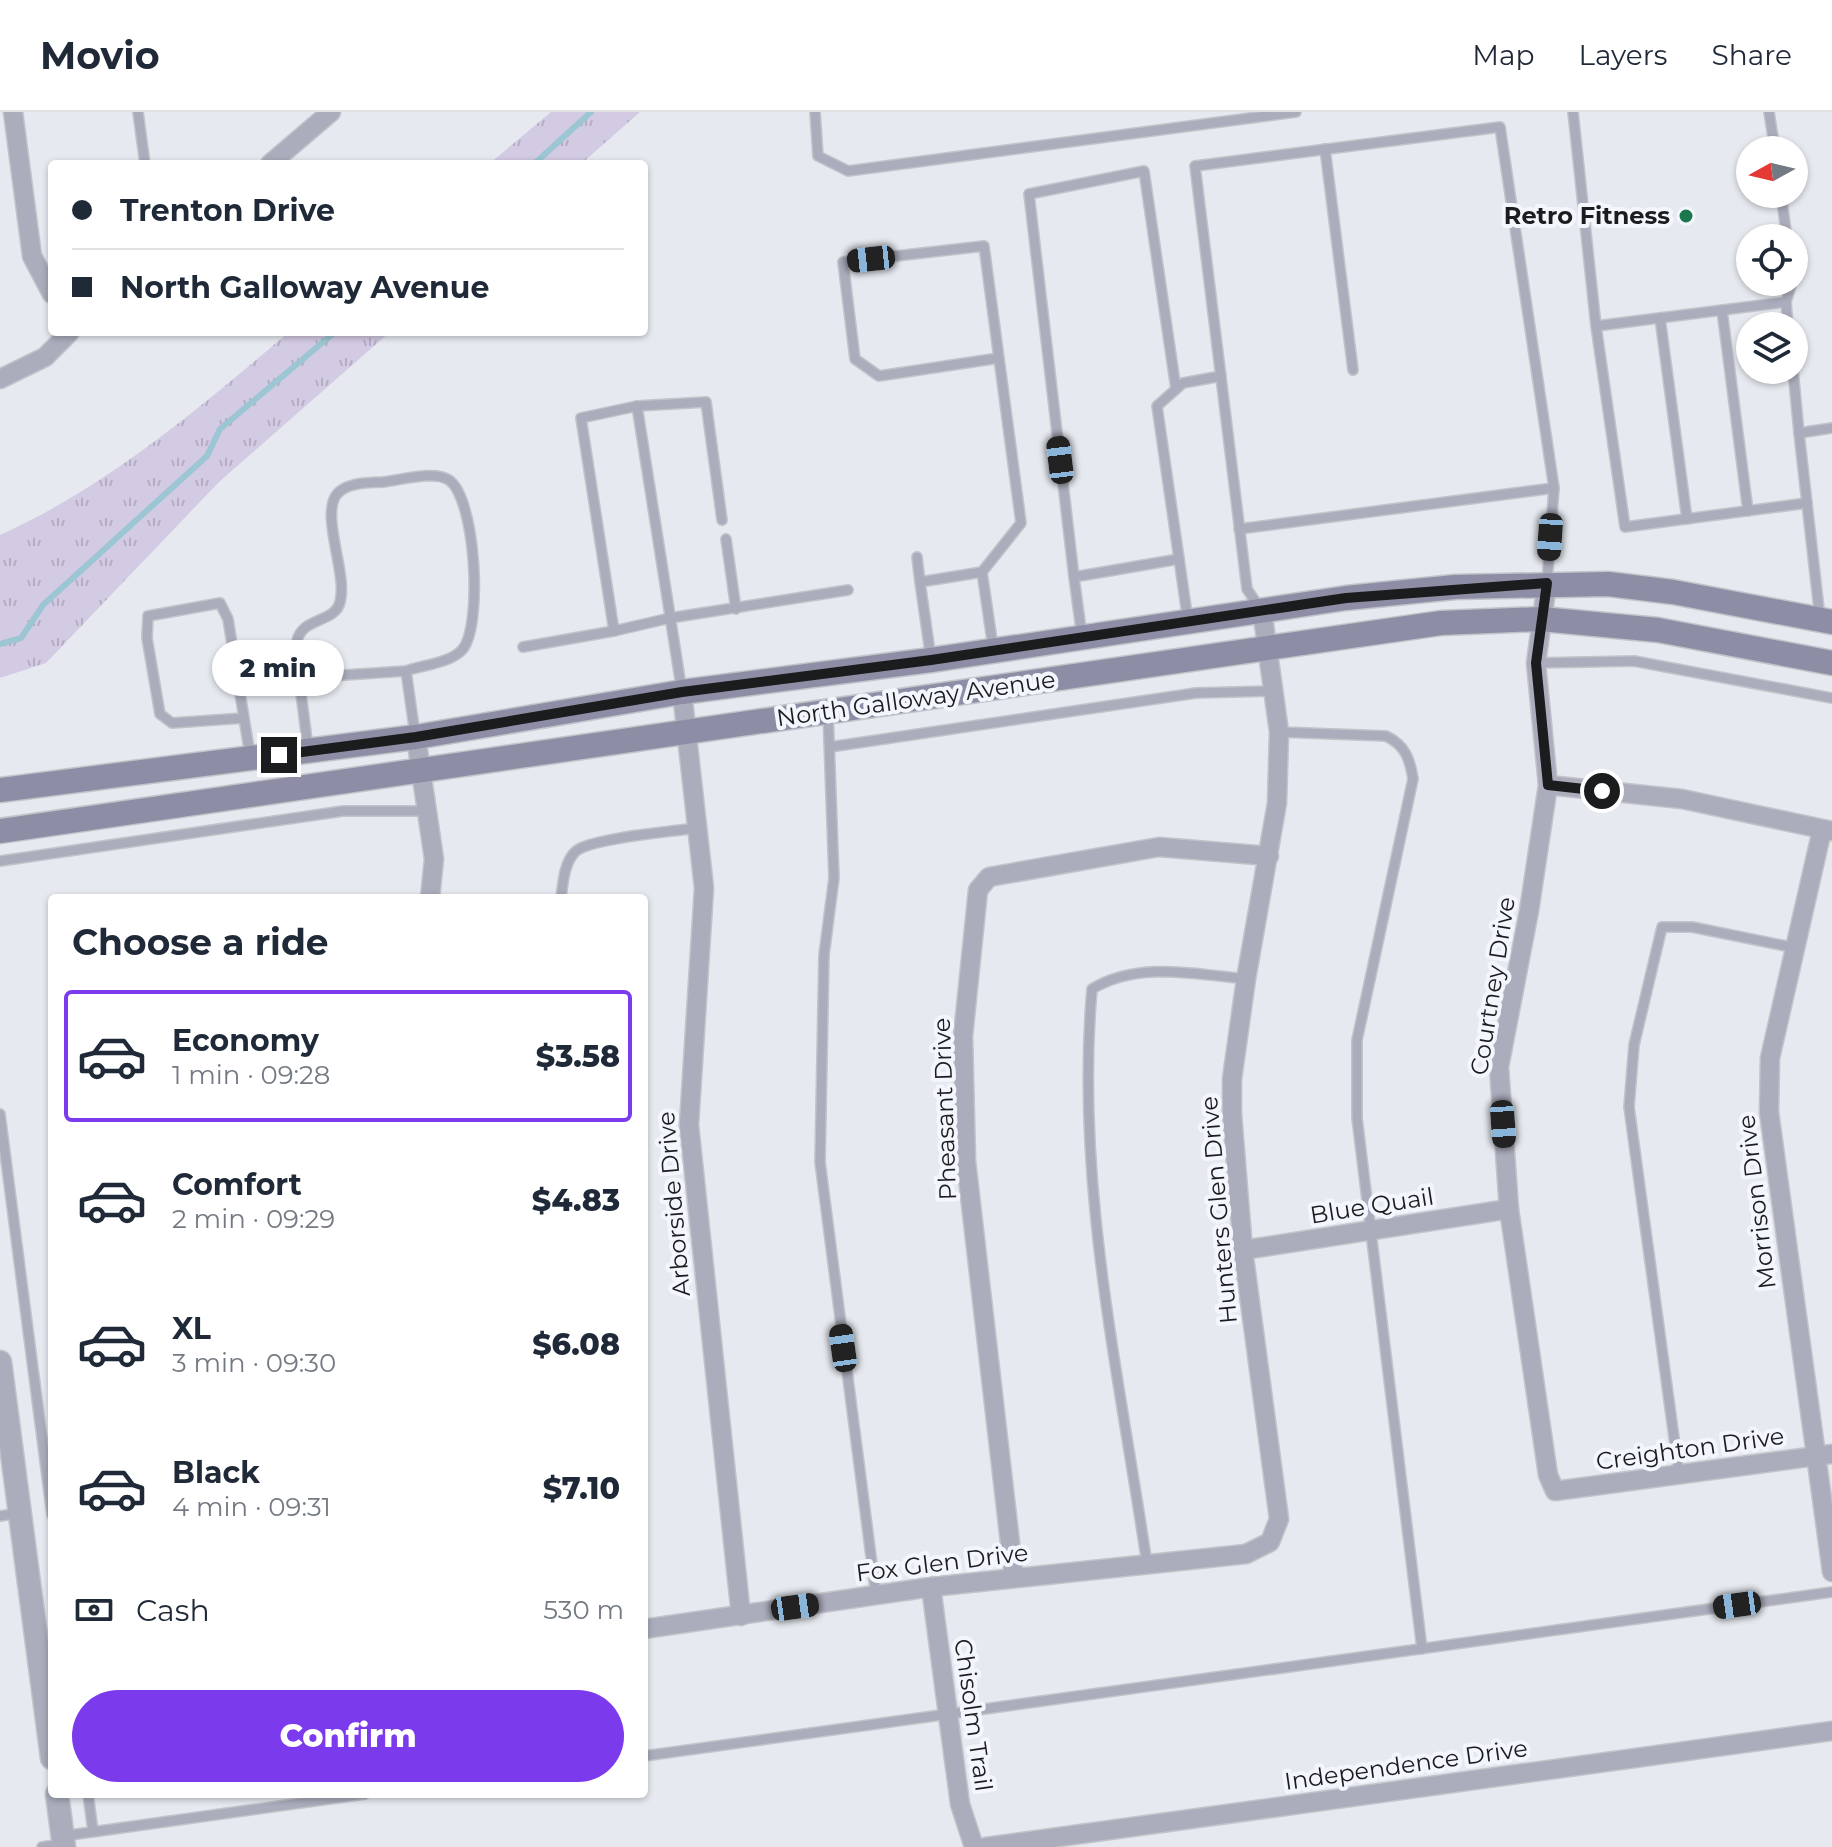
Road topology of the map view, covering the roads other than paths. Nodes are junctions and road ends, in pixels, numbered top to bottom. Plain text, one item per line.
1 (13, 112) edge
2 (138, 112) edge
3 (815, 112) edge
4 (1296, 112) edge
5 (1573, 112) edge
6 (1769, 112) edge
7 (321, 115) edge
8 (1773, 136) edge
9 (1325, 149) junction
10 (144, 160) edge
11 (274, 160) edge
12 (48, 286) edge
13 (1788, 296) edge
14 (1786, 302) junction
15 (1722, 310) junction
16 (1787, 312) edge
17 (1660, 318) junction
18 (1596, 326) junction
19 (66, 336) edge
20 (999, 358) junction
21 (1353, 370) dead end
22 (1221, 376) junction
23 (0, 379) edge
24 (1794, 384) edge
25 (1176, 389) junction
26 (637, 406) junction
27 (1832, 428) edge
28 (1799, 433) junction
29 (1554, 488) junction
30 (1807, 503) junction
31 (1748, 511) junction
32 (1687, 519) junction
33 (722, 520) dead end
34 (1239, 529) junction
35 (726, 539) dead end
36 (917, 557) dead end
37 (1179, 559) junction
38 (982, 572) junction
39 (1074, 577) junction
40 (920, 582) junction
41 (1547, 583) junction
42 (848, 590) dead end
43 (736, 609) junction
44 (1262, 610) junction
45 (670, 618) junction
46 (1541, 619) junction
47 (1188, 621) junction
48 (1826, 621) edge
49 (614, 631) junction
50 (1082, 637) junction
51 (523, 647) dead end
52 (1268, 648) junction
53 (993, 651) junction
54 (931, 660) junction
55 (1822, 661) edge
56 (1536, 663) junction
57 (406, 671) junction
58 (299, 678) junction
59 (1275, 691) junction
60 (682, 692) junction
61 (1832, 698) edge
62 (828, 712) junction
63 (244, 718) junction
64 (688, 730) junction
65 (1279, 732) junction
66 (416, 737) junction
67 (830, 747) junction
68 (308, 751) junction
69 (251, 759) junction
70 (422, 769) junction
71 (1548, 785) junction
72 (0, 790) edge
73 (428, 811) junction
74 (698, 828) junction
75 (0, 831) edge
76 (1827, 831) edge
77 (1269, 856) junction
78 (0, 861) edge
79 (430, 894) edge
80 (562, 894) edge
81 (1796, 948) junction
82 (1246, 979) junction
83 (0, 1114) edge
84 (1509, 1209) junction
85 (1368, 1231) junction
86 (1243, 1250) junction
87 (0, 1362) edge
88 (5, 1438) edge
89 (1823, 1455) edge
90 (1679, 1474) junction
91 (48, 1484) edge
92 (1555, 1491) joint
93 (10, 1514) edge
94 (1246, 1554) joint
95 (1147, 1564) junction
96 (1832, 1572) edge
97 (1014, 1577) junction
98 (931, 1587) junction
99 (1832, 1592) edge
100 (876, 1595) junction
101 (741, 1616) junction
102 (648, 1628) edge
103 (1422, 1649) junction
104 (948, 1714) junction
105 (1832, 1731) edge
106 (48, 1735) edge
107 (648, 1755) edge
108 (57, 1798) edge
109 (89, 1798) edge
110 (336, 1798) edge
111 (93, 1831) junction
112 (58, 1843) edge
113 (974, 1847) edge
114 (986, 1847) edge

1 - 12 street
2 - 10 lane
3 - 4 lane
5 - 18 lane
6 - 8 lane
7 - 11 street
9 - 21 lane
9 - 22 lane
9 - 29 lane
13 - 14 lane
14 - 15 lane
14 - 16 lane
15 - 17 lane
15 - 31 lane
17 - 18 lane
17 - 32 lane
18 - 32 lane
19 - 23 street
20 - 20 lane
20 - 38 lane
22 - 25 lane
22 - 34 lane
24 - 28 lane
25 - 37 lane
25 - 39 lane
26 - 33 lane
26 - 45 lane
26 - 49 lane
27 - 28 lane
28 - 30 lane
29 - 34 lane
29 - 41 lane
30 - 31 lane
30 - 48 lane
31 - 32 lane
34 - 44 lane
35 - 43 lane
36 - 40 lane
37 - 39 lane
37 - 47 lane
38 - 40 lane
38 - 53 lane
39 - 50 lane
40 - 54 lane
41 - 44 main road, North Galloway Avenue
41 - 46 street, Courtney Drive
41 - 48 main road, North Galloway Avenue
42 - 43 lane
43 - 45 lane
44 - 47 main road, North Galloway Avenue
44 - 52 street, Hunters Glen Drive
45 - 49 lane
45 - 60 lane
46 - 52 main road, North Galloway Avenue
46 - 55 main road, North Galloway Avenue
46 - 56 street, Courtney Drive
47 - 50 main road, North Galloway Avenue
48 - 55 main road
49 - 51 lane
50 - 53 main road, North Galloway Avenue
52 - 59 street, Hunters Glen Drive
52 - 62 main road, North Galloway Avenue
53 - 54 main road, North Galloway Avenue
54 - 60 main road, North Galloway Avenue
56 - 61 lane
56 - 71 street, Courtney Drive
57 - 58 lane
57 - 58 lane
57 - 66 lane
58 - 68 lane
59 - 65 street, Hunters Glen Drive
59 - 67 lane
60 - 64 street, Arborside Drive
60 - 66 main road, North Galloway Avenue
62 - 64 main road, North Galloway Avenue
62 - 67 lane
63 - 63 lane
63 - 69 lane
64 - 70 main road, North Galloway Avenue
64 - 74 street, Arborside Drive
65 - 77 street, Hunters Glen Drive
65 - 85 lane
66 - 68 main road, North Galloway Avenue
66 - 70 street
67 - 100 lane
68 - 69 main road, North Galloway Avenue
69 - 72 main road, North Galloway Avenue
70 - 73 street
70 - 75 main road, North Galloway Avenue
71 - 76 street
71 - 84 street, Courtney Drive
73 - 78 lane
73 - 79 street
74 - 80 lane
74 - 101 street, Arborside Drive
76 - 81 street, Morrison Drive
77 - 82 street, Hunters Glen Drive
77 - 97 street, Pheasant Drive
81 - 89 street, Morrison Drive
81 - 90 lane
82 - 86 street, Hunters Glen Drive
82 - 95 lane
83 - 91 lane
84 - 85 street, Blue Quail
84 - 92 street, Courtney Drive
85 - 86 street, Blue Quail
85 - 103 lane
86 - 94 street, Hunters Glen Drive
87 - 88 street
88 - 93 street
89 - 90 street, Creighton Drive
89 - 96 street, Morrison Drive
90 - 92 street, Creighton Drive
93 - 106 street
94 - 95 street, Fox Glen Drive
95 - 97 street, Fox Glen Drive
97 - 98 street, Fox Glen Drive
98 - 100 street, Fox Glen Drive
98 - 104 street, Chisolm Trail
99 - 103 lane
100 - 101 street, Fox Glen Drive
101 - 102 street, Fox Glen Drive
103 - 104 lane
104 - 107 lane
104 - 113 street, Chisolm Trail
105 - 114 street, Independence Drive
108 - 112 street
109 - 111 lane
110 - 111 lane
111 - 112 lane

